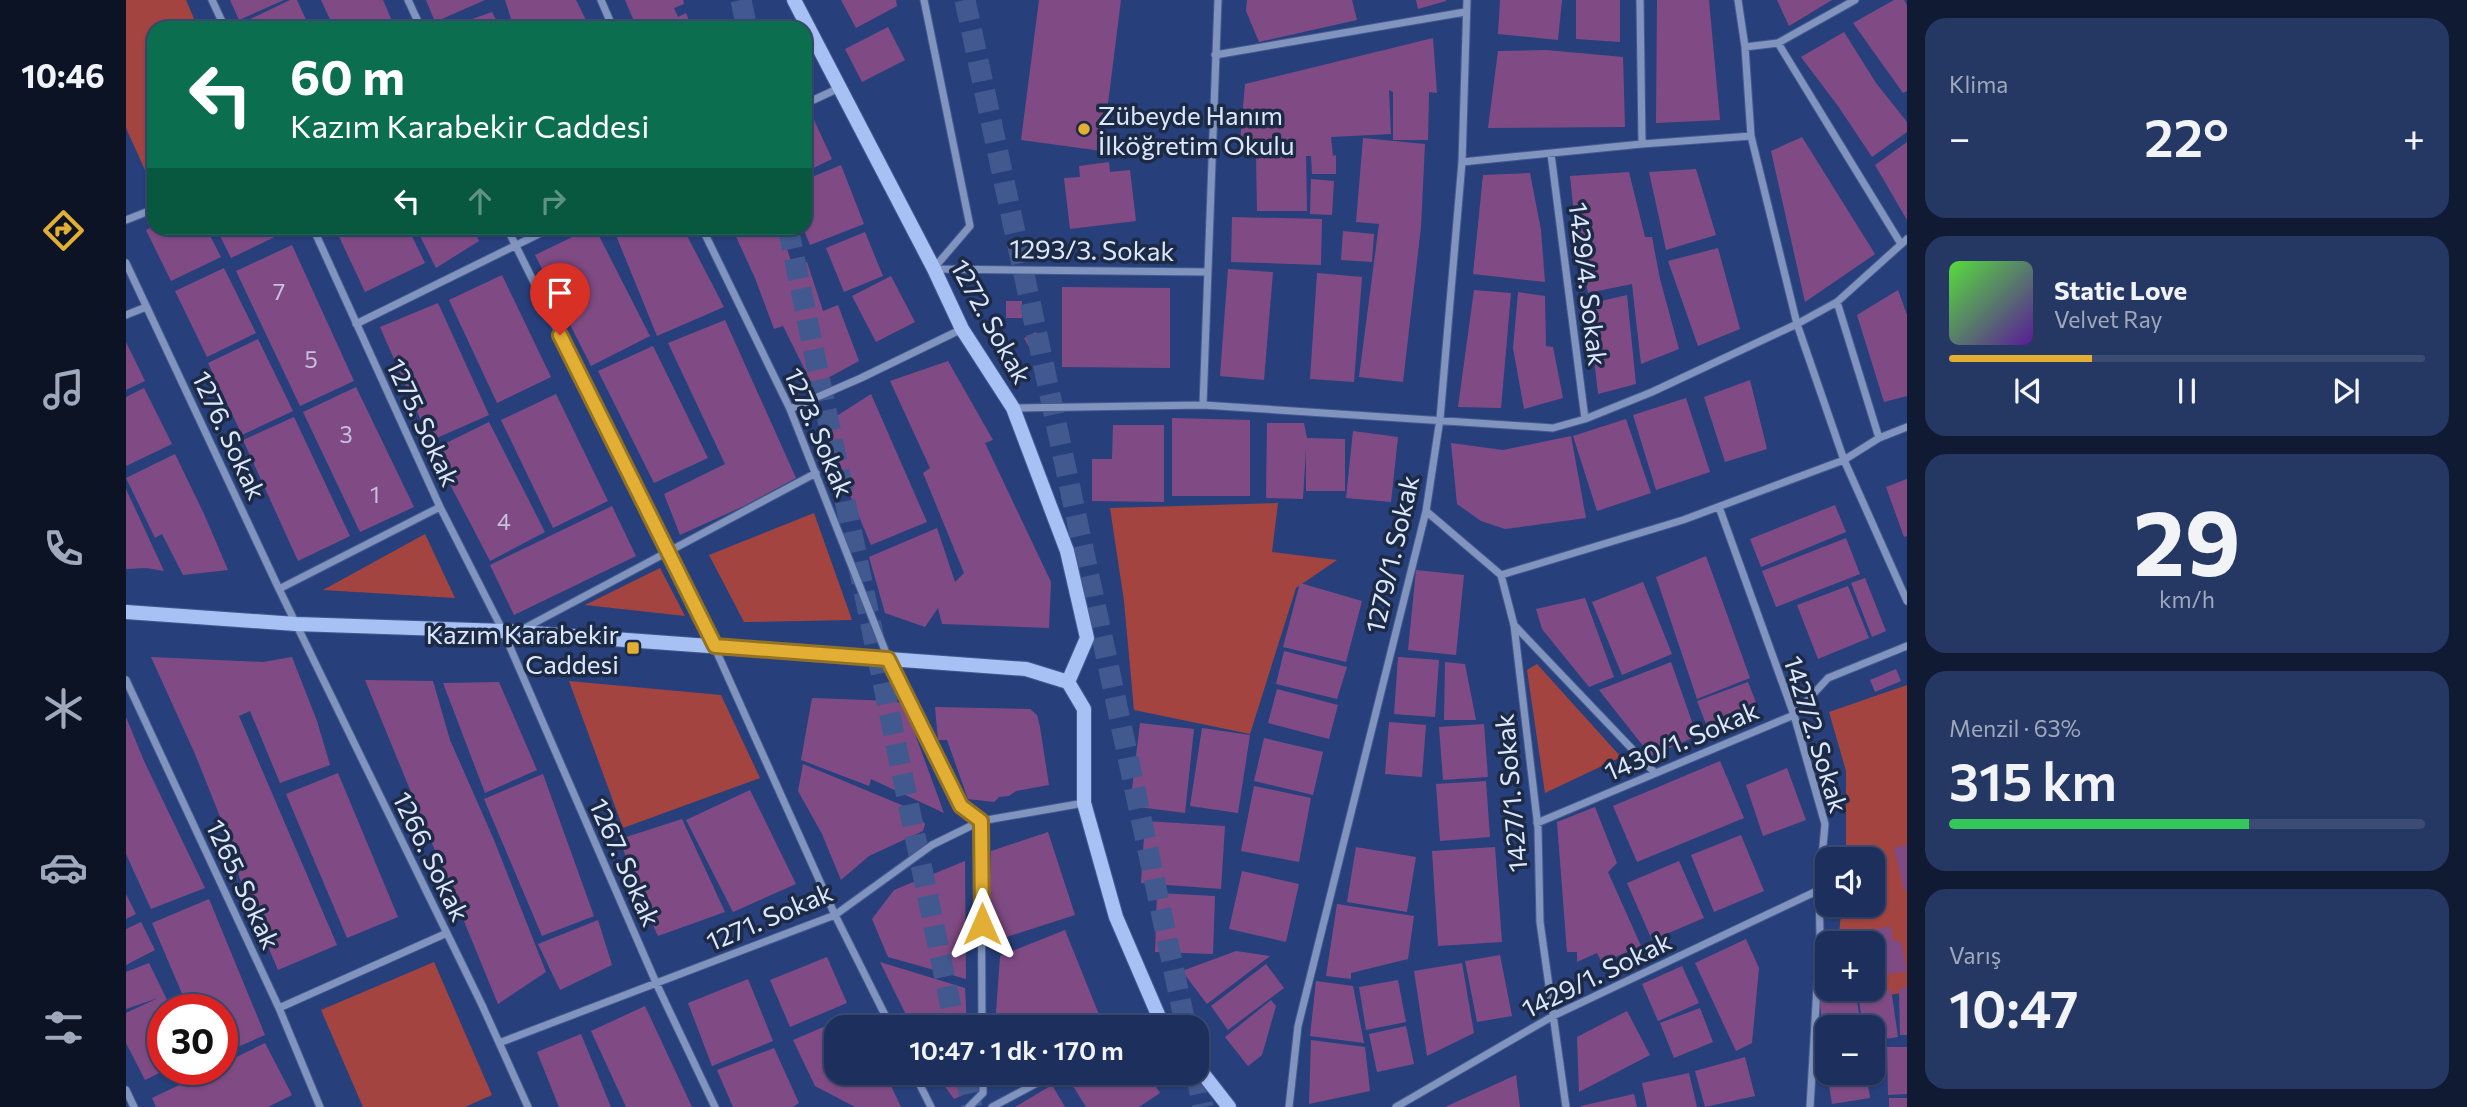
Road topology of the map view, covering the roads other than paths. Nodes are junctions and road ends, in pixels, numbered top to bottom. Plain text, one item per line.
1 (212, 0) edge
2 (408, 0) edge
3 (601, 0) edge
4 (794, 0) edge
5 (924, 0) edge
6 (1218, 0) edge
7 (1467, 0) edge
8 (1640, 0) edge
9 (1738, 0) edge
10 (1855, 0) edge
11 (1465, 12) junction
12 (222, 21) edge
13 (418, 21) edge
14 (610, 21) edge
15 (805, 21) edge
16 (812, 35) edge
17 (1777, 43) junction
18 (1745, 47) junction
19 (1215, 55) junction
20 (839, 88) junction
21 (812, 101) edge
22 (1751, 136) junction
23 (1642, 144) junction
24 (1551, 154) junction
25 (1462, 162) junction
26 (147, 212) edge
27 (126, 220) edge
28 (316, 235) edge
29 (510, 235) edge
30 (537, 235) edge
31 (705, 235) edge
32 (1904, 241) edge
33 (515, 246) junction
34 (126, 263) edge
35 (934, 269) junction
36 (1208, 272) junction
37 (1837, 302) junction
38 (146, 307) junction
39 (126, 315) edge
40 (356, 324) junction
41 (1797, 324) junction
42 (962, 330) junction
43 (1203, 404) junction
44 (1013, 408) junction
45 (790, 409) junction
46 (1440, 419) junction
47 (1585, 419) junction
48 (1907, 427) edge
49 (1878, 438) junction
50 (1844, 460) junction
51 (816, 473) junction
52 (440, 507) junction
53 (1719, 507) junction
54 (1426, 511) junction
55 (669, 553) junction
56 (1501, 575) junction
57 (279, 589) junction
58 (1907, 601) edge
59 (126, 612) edge
60 (296, 624) junction
61 (1514, 625) junction
62 (510, 632) junction
63 (715, 646) junction
64 (1907, 646) edge
65 (888, 659) junction
66 (126, 680) edge
67 (1068, 682) junction
68 (1794, 715) junction
69 (1655, 773) junction
70 (1084, 803) junction
71 (981, 821) junction
72 (1537, 823) junction
73 (1823, 847) edge
74 (1815, 892) edge
75 (835, 915) junction
76 (1820, 917) edge
77 (447, 933) junction
78 (657, 985) junction
79 (279, 1008) junction
80 (885, 1015) edge
81 (982, 1015) edge
82 (1160, 1015) edge
83 (1553, 1016) junction
84 (499, 1043) junction
85 (1209, 1081) edge
86 (920, 1085) edge
87 (983, 1085) edge
88 (1033, 1085) edge
89 (126, 1090) edge
90 (134, 1107) edge
91 (320, 1107) edge
92 (528, 1107) edge
93 (715, 1107) edge
94 (931, 1107) edge
95 (969, 1107) edge
96 (992, 1107) edge
97 (1229, 1107) edge
98 (1289, 1107) edge
99 (1396, 1107) edge
100 (1566, 1107) edge
101 (1810, 1107) edge

1 - 12 street
2 - 13 street
3 - 14 street
4 - 15 main road, 1272. Sokak
5 - 35 street
6 - 19 street
7 - 11 street, 1279/1. Sokak
8 - 23 street
9 - 18 street
10 - 17 street
11 - 19 street
11 - 25 street, 1279/1. Sokak
16 - 20 main road, 1272. Sokak
17 - 18 street
17 - 32 street
18 - 22 street
19 - 36 street
20 - 21 street
20 - 35 main road, 1272. Sokak
22 - 23 street
22 - 41 street
23 - 24 street
24 - 25 street
24 - 47 street, 1429/4. Sokak
25 - 46 street, 1279/1. Sokak
26 - 27 street
28 - 40 street, 1275. Sokak
29 - 33 street
30 - 33 street
31 - 45 street, 1273. Sokak
32 - 37 street
33 - 40 street
33 - 55 street
34 - 38 street, 1276. Sokak
35 - 36 street, 1293/3. Sokak
35 - 42 main road, 1272. Sokak
36 - 43 street
37 - 41 street
37 - 49 street
38 - 39 street
38 - 57 street, 1276. Sokak
40 - 52 street, 1275. Sokak
41 - 47 street
41 - 50 street
42 - 44 main road, 1272. Sokak
42 - 45 street
43 - 44 street
43 - 46 street
44 - 67 main road, 1272. Sokak
45 - 51 street, 1273. Sokak
46 - 47 street
46 - 54 street, 1279/1. Sokak
48 - 49 street
49 - 50 street
50 - 53 street
50 - 58 street
51 - 55 street
51 - 65 street, 1273. Sokak
52 - 57 street
52 - 62 street, 1275. Sokak
53 - 56 street
53 - 68 street, 1427/2. Sokak
54 - 56 street
54 - 98 street, 1279/1. Sokak
55 - 62 street
55 - 63 street
56 - 61 street, 1427/1. Sokak
57 - 60 street, 1276. Sokak
59 - 60 main road
60 - 62 main road
60 - 77 street, 1266. Sokak
61 - 69 street
61 - 72 street, 1427/1. Sokak
62 - 63 main road
62 - 78 street, 1267. Sokak
63 - 65 main road
63 - 75 street
64 - 68 street, 1430/1. Sokak
65 - 67 main road
65 - 71 street, 1273. Sokak
66 - 79 street, 1265. Sokak
67 - 70 main road
68 - 69 street, 1430/1. Sokak
68 - 73 street, 1427/2. Sokak
69 - 72 street, 1430/1. Sokak
70 - 71 street, 1271. Sokak
70 - 82 main road
71 - 75 street, 1271. Sokak
71 - 81 street
72 - 83 street, 1427/1. Sokak
74 - 83 street, 1429/1. Sokak
75 - 78 street, 1271. Sokak
75 - 80 street
76 - 101 street, 1427/2. Sokak
77 - 79 street
77 - 84 street, 1266. Sokak
78 - 84 street, 1271. Sokak
78 - 93 street, 1267. Sokak
79 - 91 street, 1265. Sokak
83 - 99 street, 1429/1. Sokak
83 - 100 street, 1427/1. Sokak
84 - 92 street, 1266. Sokak
85 - 97 main road
86 - 94 street
87 - 95 street
88 - 96 street
89 - 90 street

